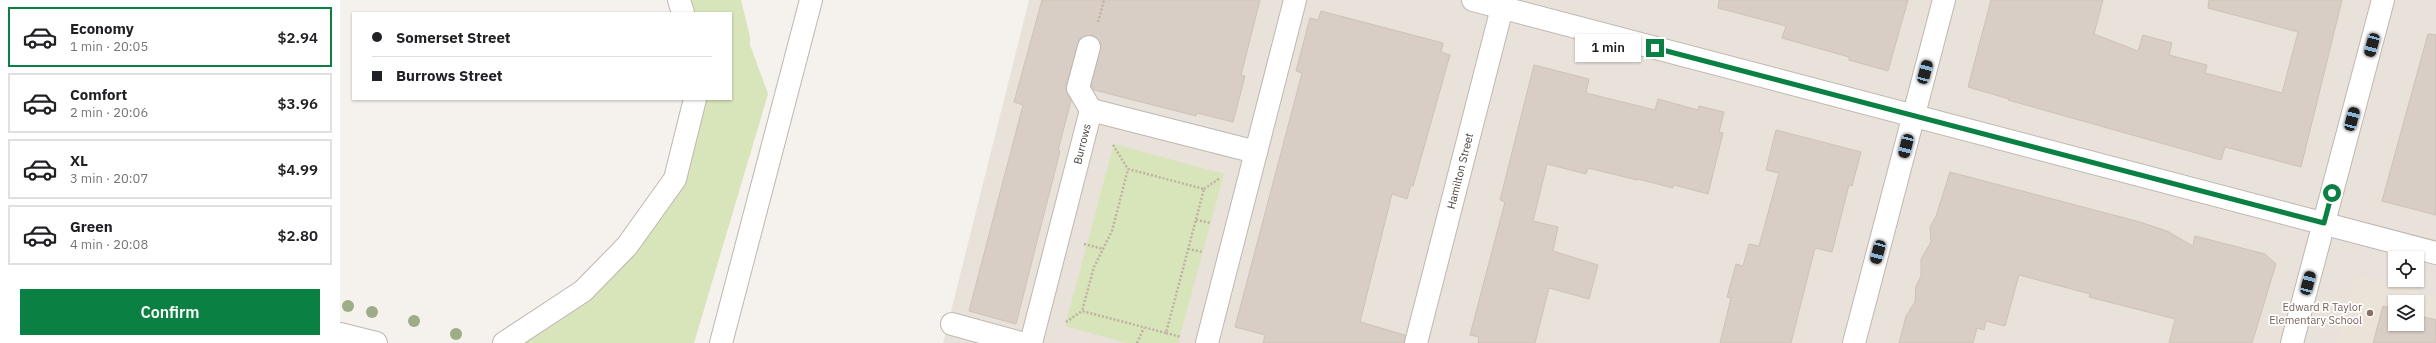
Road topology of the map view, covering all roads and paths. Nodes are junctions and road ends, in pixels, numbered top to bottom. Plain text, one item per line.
1 (679, 0) edge
2 (811, 0) edge
3 (1295, 0) edge
4 (1473, 0) edge
5 (1944, 0) edge
6 (2383, 0) edge
7 (1503, 4) edge
8 (683, 12) edge
9 (1089, 47) dead end
10 (695, 100) edge
11 (1091, 110) junction
12 (1914, 116) junction
13 (1256, 152) junction
14 (2324, 223) junction
15 (2436, 253) edge
16 (952, 324) dead end
17 (1144, 328) junction
18 (340, 334) edge
19 (376, 343) edge
20 (504, 343) edge
21 (720, 343) edge
22 (1021, 343) edge
23 (1031, 343) edge
24 (1137, 343) edge
25 (1207, 343) edge
26 (1416, 343) edge
27 (1854, 343) edge
28 (2292, 343) edge

1 - 8 street
2 - 21 street
3 - 13 street
4 - 7 street
5 - 12 street
6 - 14 street
7 - 12 street
7 - 26 street, Hamilton Street
9 - 11 street
10 - 20 street
11 - 13 street, Burrows
11 - 23 street, Burrows
12 - 14 street
12 - 27 street
13 - 25 street
14 - 15 street
14 - 28 street
16 - 22 street
17 - 17 path
17 - 24 path
18 - 19 street

